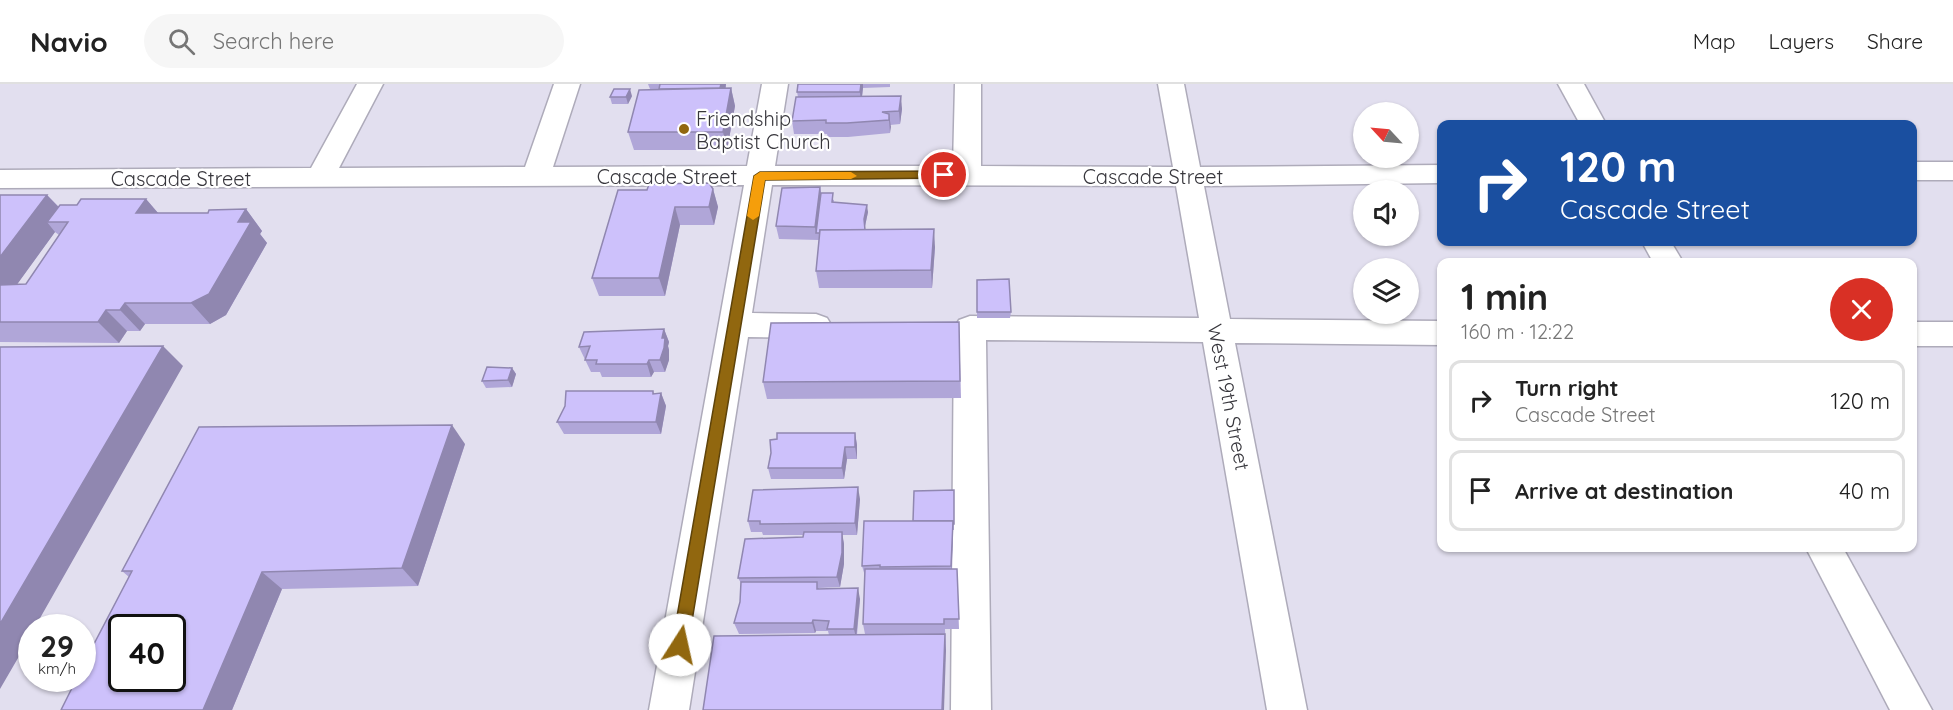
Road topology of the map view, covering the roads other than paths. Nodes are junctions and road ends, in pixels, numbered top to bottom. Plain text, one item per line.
1 (370, 84) edge
2 (567, 84) edge
3 (775, 84) edge
4 (968, 84) edge
5 (1171, 84) edge
6 (1571, 84) edge
7 (1591, 120) edge
8 (1917, 171) edge
9 (1953, 171) edge
10 (1437, 174) edge
11 (967, 175) junction
12 (760, 176) junction
13 (536, 177) junction
14 (1189, 177) junction
15 (320, 178) junction
16 (0, 179) edge
17 (735, 325) junction
18 (846, 327) edge
19 (937, 328) edge
20 (970, 328) junction
21 (1217, 332) junction
22 (1437, 333) edge
23 (1917, 334) edge
24 (1953, 334) edge
25 (1826, 552) edge
26 (669, 710) edge
27 (971, 710) edge
28 (1287, 710) edge
29 (1912, 710) edge

1 - 15 street
2 - 13 street
3 - 12 street
4 - 11 street
5 - 14 street, West 19th Street
6 - 7 street
8 - 9 street
10 - 14 street, Cascade Street
11 - 12 street, Cascade Street
11 - 14 street, Cascade Street
12 - 13 street, Cascade Street
12 - 17 street
13 - 15 street, Cascade Street
14 - 21 street, West 19th Street
15 - 16 street, Cascade Street
17 - 18 street
17 - 26 street
19 - 20 street
20 - 21 street
20 - 27 street
21 - 22 street
21 - 28 street, West 19th Street
23 - 24 street
25 - 29 street

